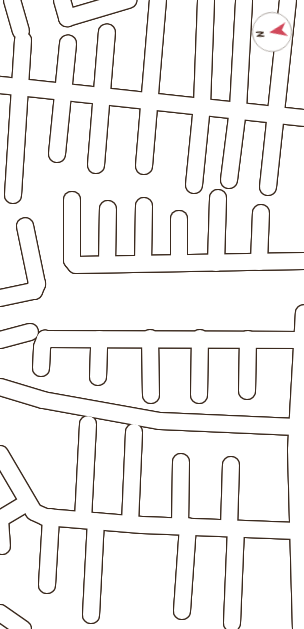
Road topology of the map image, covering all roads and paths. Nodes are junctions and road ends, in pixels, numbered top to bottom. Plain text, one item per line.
1 (12, 0) edge
2 (62, 0) edge
3 (128, 0) edge
4 (158, 0) edge
5 (206, 0) edge
6 (244, 0) edge
7 (288, 0) edge
8 (100, 4) edge
9 (107, 32) dead end
10 (68, 44) dead end
11 (0, 85) edge
12 (21, 87) junction
13 (63, 92) junction
14 (102, 95) junction
15 (151, 101) junction
16 (202, 105) junction
17 (238, 109) junction
18 (277, 114) junction
19 (304, 118) edge
20 (57, 154) dead end
21 (96, 166) dead end
22 (144, 166) dead end
23 (229, 180) dead end
24 (194, 185) dead end
25 (268, 187) dead end
26 (12, 195) dead end
27 (218, 198) dead end
28 (72, 200) dead end
29 (144, 206) dead end
30 (108, 209) dead end
31 (261, 213) dead end
32 (179, 219) dead end
33 (25, 226) dead end
34 (304, 261) edge
35 (259, 262) junction
36 (179, 263) junction
37 (216, 263) junction
38 (107, 264) junction
39 (143, 264) junction
40 (0, 298) edge
41 (304, 313) edge
42 (30, 332) dead end
43 (150, 338) junction
44 (200, 338) junction
45 (99, 339) junction
46 (248, 339) junction
47 (0, 340) edge
48 (302, 340) junction
49 (41, 368) dead end
50 (98, 377) dead end
51 (0, 388) edge
52 (247, 391) dead end
53 (151, 395) dead end
54 (199, 395) dead end
55 (88, 424) dead end
56 (297, 427) junction
57 (134, 432) dead end
58 (300, 450) edge
59 (1, 458) edge
60 (181, 462) dead end
61 (231, 465) dead end
62 (27, 503) junction
63 (51, 517) junction
64 (0, 519) edge
65 (89, 520) junction
66 (130, 524) junction
67 (184, 526) junction
68 (233, 528) junction
69 (297, 531) junction
70 (2, 546) dead end
71 (47, 585) dead end
72 (182, 611) dead end
73 (0, 613) edge
74 (91, 615) dead end
75 (232, 623) dead end
76 (302, 624) edge
77 (23, 629) edge

1 - 12 street
2 - 8 street
3 - 8 street
4 - 15 street
5 - 16 street
6 - 17 street
7 - 18 street
9 - 14 street
10 - 13 street
11 - 12 street
12 - 13 street
12 - 26 street
13 - 14 street
13 - 20 street
14 - 15 street
14 - 21 street
15 - 16 street
15 - 22 street
16 - 17 street
16 - 24 street
17 - 18 street
17 - 23 street
18 - 19 street
18 - 25 street
27 - 37 street
28 - 38 street
29 - 39 street
30 - 38 street
31 - 35 street
32 - 36 street
33 - 40 street
34 - 35 street
35 - 37 street
36 - 37 street
36 - 39 street
38 - 39 street
41 - 48 street
42 - 47 street
43 - 44 street
43 - 45 street
43 - 53 street
44 - 46 street
44 - 54 street
45 - 49 street
45 - 50 street
46 - 48 street
46 - 52 street
48 - 56 street
51 - 56 street
55 - 65 street
56 - 58 street
57 - 66 street
58 - 69 street
59 - 62 street
60 - 67 street
61 - 68 street
62 - 63 street
62 - 64 street
63 - 65 street
63 - 71 street
64 - 70 street
65 - 66 street
65 - 74 street
66 - 67 street
67 - 68 street
67 - 72 street
68 - 69 street
68 - 75 street
69 - 76 street
73 - 77 street

